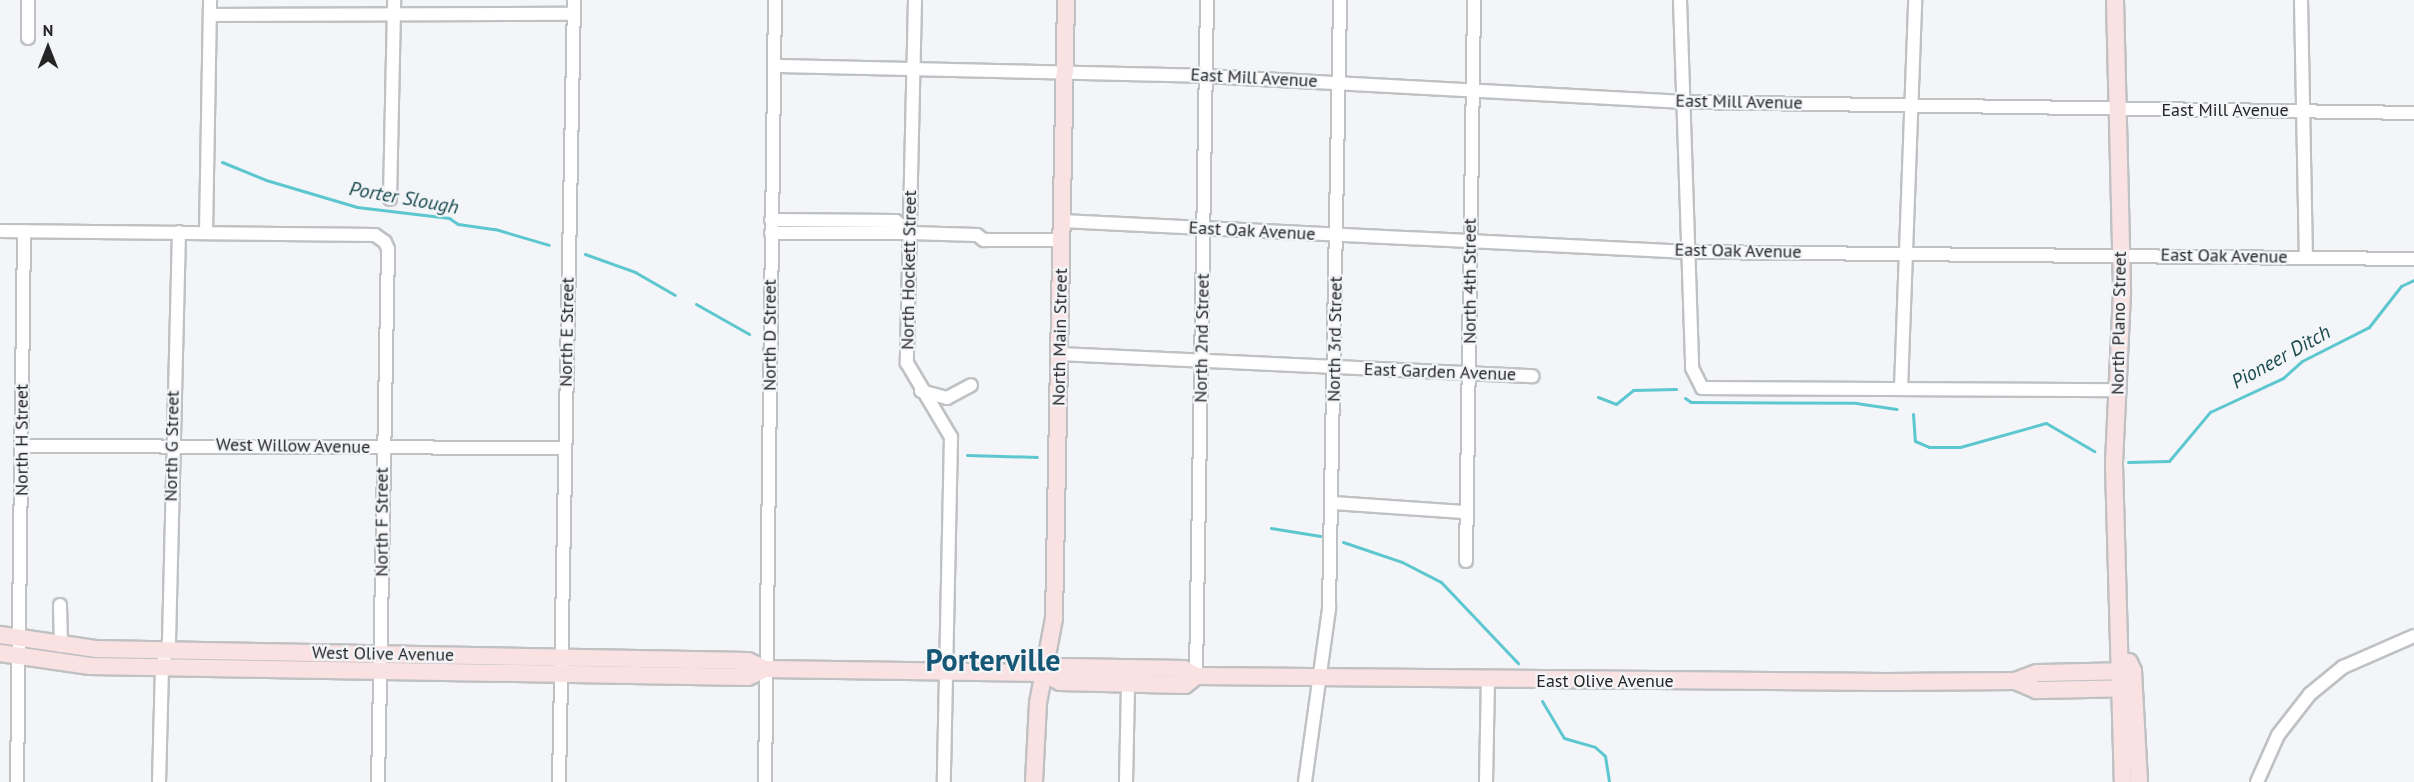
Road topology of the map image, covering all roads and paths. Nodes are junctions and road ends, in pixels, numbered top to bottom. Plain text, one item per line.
1 (28, 0) edge
2 (210, 0) edge
3 (394, 0) edge
4 (574, 0) edge
5 (774, 0) edge
6 (915, 0) edge
7 (1066, 0) edge
8 (1208, 0) edge
9 (1340, 0) edge
10 (1474, 0) edge
11 (1680, 0) edge
12 (1916, 0) edge
13 (2115, 0) edge
14 (2301, 0) edge
15 (394, 14) junction
16 (573, 14) junction
17 (210, 15) junction
18 (28, 38) dead end
19 (775, 66) junction
20 (915, 67) junction
21 (1065, 70) junction
22 (1206, 76) junction
23 (1338, 83) junction
24 (1473, 88) junction
25 (1683, 102) junction
26 (1913, 106) junction
27 (2117, 109) junction
28 (2304, 110) junction
29 (2414, 113) edge
30 (390, 199) dead end
31 (1062, 221) junction
32 (771, 226) junction
33 (1204, 229) junction
34 (0, 231) edge
35 (24, 231) junction
36 (179, 232) junction
37 (206, 233) junction
38 (910, 233) junction
39 (1337, 236) junction
40 (1062, 240) junction
41 (1469, 240) junction
42 (1689, 252) junction
43 (1906, 252) junction
44 (2121, 255) junction
45 (2306, 256) junction
46 (2414, 259) edge
47 (1060, 354) junction
48 (1201, 361) junction
49 (1335, 368) junction
50 (1469, 370) junction
51 (1533, 376) dead end
52 (971, 384) dead end
53 (1901, 388) junction
54 (2118, 390) junction
55 (921, 392) junction
56 (172, 445) junction
57 (22, 446) junction
58 (383, 447) junction
59 (564, 448) junction
60 (1332, 503) junction
61 (1465, 512) junction
62 (1466, 561) dead end
63 (60, 605) dead end
64 (0, 635) edge
65 (2414, 636) edge
66 (61, 646) junction
67 (19, 648) junction
68 (290, 652) junction
69 (0, 654) edge
70 (164, 659) junction
71 (381, 662) junction
72 (561, 665) junction
73 (244, 669) junction
74 (765, 669) junction
75 (947, 671) junction
76 (1043, 673) junction
77 (1196, 676) junction
78 (1321, 677) junction
79 (1488, 680) junction
80 (2126, 680) junction
81 (1128, 684) junction
82 (17, 782) edge
83 (159, 782) edge
84 (378, 782) edge
85 (558, 782) edge
86 (765, 782) edge
87 (944, 782) edge
88 (1034, 782) edge
89 (1126, 782) edge
90 (1305, 782) edge
91 (1486, 782) edge
92 (2123, 782) edge
93 (2139, 782) edge
94 (2257, 782) edge

1 - 18 street
2 - 17 street
3 - 15 street
4 - 16 street, North E Street
5 - 19 street, North D Street
6 - 20 street, North Hockett Street
7 - 21 main road, North Main Street
8 - 22 street, North 2nd Street
9 - 23 street, North 3rd Street
10 - 24 street, North 4th Street
11 - 25 street
12 - 26 street
13 - 27 main road, North Plano Street
14 - 28 street
15 - 16 street
15 - 17 street
15 - 30 street
16 - 59 street, North E Street
17 - 37 street
19 - 20 street, East Mill Avenue
19 - 32 street, North D Street
20 - 21 street, East Mill Avenue
20 - 38 street, North Hockett Street
21 - 22 street, East Mill Avenue
21 - 31 main road, North Main Street
22 - 23 street, East Mill Avenue
22 - 33 street, North 2nd Street
23 - 24 street, East Mill Avenue
23 - 39 street, North 3rd Street
24 - 25 street, East Mill Avenue
24 - 41 street, North 4th Street
25 - 26 street, East Mill Avenue
25 - 42 street
26 - 27 street, East Mill Avenue
26 - 43 street
27 - 28 street, East Mill Avenue
27 - 44 main road, North Plano Street
28 - 29 street, East Mill Avenue
28 - 45 street
31 - 33 street, East Oak Avenue
31 - 40 main road, North Main Street
32 - 38 street
32 - 74 street, North D Street
33 - 39 street, East Oak Avenue
33 - 48 street, North 2nd Street
34 - 35 street
35 - 36 street
35 - 57 street, North H Street
36 - 37 street
36 - 56 street, North G Street
37 - 58 street, North F Street
38 - 40 street
38 - 55 street, North Hockett Street
39 - 41 street, East Oak Avenue
39 - 49 street, North 3rd Street
40 - 47 main road, North Main Street
41 - 42 street, East Oak Avenue
41 - 50 street, North 4th Street
42 - 43 street, East Oak Avenue
42 - 53 street
43 - 44 street, East Oak Avenue
43 - 53 street
44 - 45 street, East Oak Avenue
44 - 54 main road, North Plano Street
45 - 46 street, East Oak Avenue
47 - 48 street, East Garden Avenue
47 - 76 main road, North Main Street
48 - 49 street, East Garden Avenue
48 - 77 street, North 2nd Street
49 - 50 street, East Garden Avenue
49 - 60 street, North 3rd Street
50 - 51 street, East Garden Avenue
50 - 61 street, North 4th Street
52 - 55 street
53 - 54 street
54 - 80 main road, North Plano Street
55 - 75 street, North Hockett Street
56 - 57 street, West Willow Avenue
56 - 58 street, West Willow Avenue
56 - 70 street, North G Street
57 - 67 street, North H Street
58 - 59 street, West Willow Avenue
58 - 71 street, North F Street
59 - 72 street, North E Street
60 - 61 street
60 - 78 street, North 3rd Street
61 - 62 street, North 4th Street
63 - 66 street
64 - 67 main road, West Olive Avenue
65 - 94 street
66 - 67 main road, West Olive Avenue
66 - 70 main road, West Olive Avenue
67 - 69 main road, West Olive Avenue
67 - 70 main road, West Olive Avenue
67 - 82 street, North H Street
68 - 70 main road, West Olive Avenue
68 - 71 main road, West Olive Avenue
68 - 73 main road
70 - 73 main road, West Olive Avenue
70 - 83 street, North G Street
71 - 72 main road, West Olive Avenue
71 - 73 main road, West Olive Avenue
71 - 84 street, North F Street
72 - 74 main road, West Olive Avenue
72 - 85 street, North E Street
74 - 75 main road, West Olive Avenue
74 - 86 street, North D Street
75 - 76 main road, West Olive Avenue
75 - 87 street, North Hockett Street
76 - 77 main road, East Olive Avenue
76 - 81 main road, East Olive Avenue
76 - 88 main road, North Main Street
77 - 78 main road, East Olive Avenue
77 - 81 main road, East Olive Avenue
78 - 79 main road, East Olive Avenue
78 - 90 street, North 3rd Street
79 - 80 main road, East Olive Avenue
79 - 91 street
80 - 92 main road
80 - 93 main road
81 - 89 street

